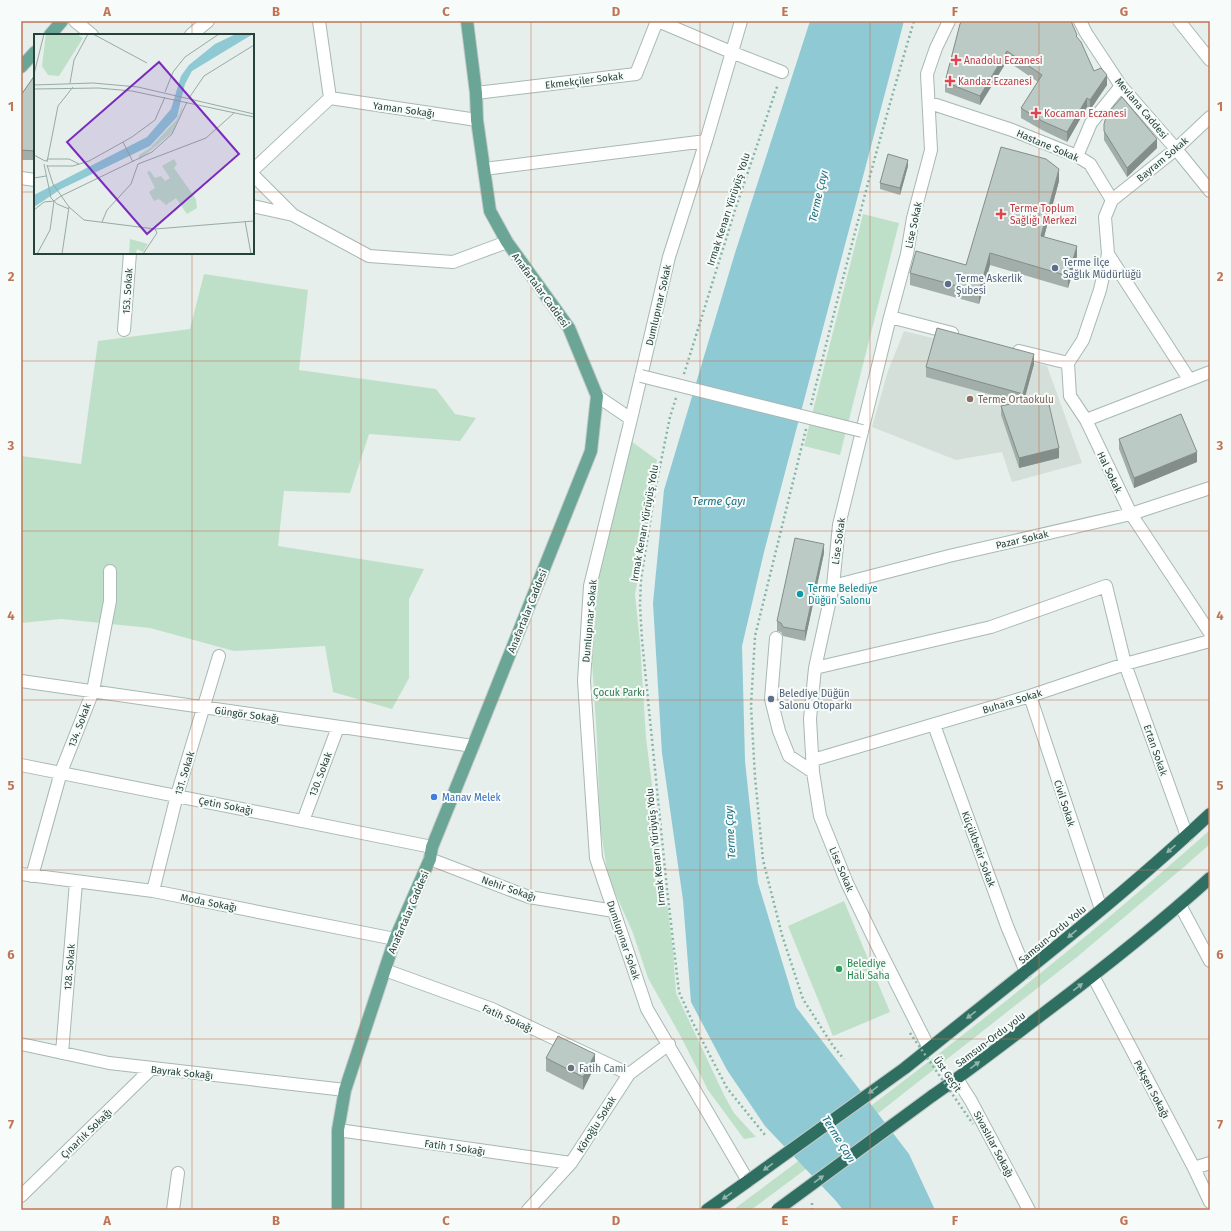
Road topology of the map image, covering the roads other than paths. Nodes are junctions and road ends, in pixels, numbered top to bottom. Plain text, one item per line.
1 (62, 21) edge
2 (75, 21) edge
3 (208, 21) edge
4 (319, 21) edge
5 (467, 21) edge
6 (657, 21) edge
7 (741, 21) edge
8 (949, 21) edge
9 (1080, 21) edge
10 (1179, 21) edge
11 (51, 34) edge
12 (91, 34) edge
13 (192, 34) edge
14 (731, 52) junction
15 (34, 53) edge
16 (1210, 60) edge
17 (21, 67) edge
18 (782, 72) road end
19 (1121, 86) junction
20 (476, 94) junction
21 (330, 98) junction
22 (930, 103) junction
23 (1210, 117) edge
24 (477, 120) junction
25 (706, 141) junction
26 (1176, 149) junction
27 (1077, 156) junction
28 (254, 169) edge
29 (484, 169) junction
30 (254, 176) edge
31 (21, 178) edge
32 (34, 180) edge
33 (1210, 191) edge
34 (1112, 200) junction
35 (254, 206) edge
36 (293, 215) junction
37 (507, 242) junction
38 (130, 254) edge
39 (1108, 254) junction
40 (890, 317) junction
41 (124, 330) dead end
42 (960, 335) edge
43 (1006, 347) edge
44 (1068, 363) junction
45 (1210, 372) edge
46 (641, 376) junction
47 (1189, 379) junction
48 (597, 396) junction
49 (631, 420) junction
50 (1086, 420) junction
51 (862, 432) junction
52 (1210, 488) edge
53 (1131, 514) junction
54 (110, 571) dead end
55 (833, 586) junction
56 (1210, 633) edge
57 (776, 638) dead end
58 (1210, 641) edge
59 (219, 656) dead end
60 (1125, 664) junction
61 (815, 668) junction
62 (21, 681) edge
63 (93, 691) junction
64 (1030, 696) junction
65 (204, 708) junction
66 (934, 725) junction
67 (338, 727) junction
68 (473, 746) junction
69 (21, 765) edge
70 (813, 766) junction
71 (61, 772) junction
72 (177, 795) junction
73 (1210, 814) edge
74 (303, 821) junction
75 (1187, 836) junction
76 (432, 847) junction
77 (430, 859) junction
78 (26, 875) edge
79 (1210, 878) edge
80 (76, 882) junction
81 (153, 891) junction
82 (1180, 905) junction
83 (1101, 909) junction
84 (614, 911) junction
85 (395, 939) junction
86 (1210, 961) edge
87 (385, 970) junction
88 (1026, 972) junction
89 (1093, 976) junction
90 (21, 1044) edge
91 (669, 1044) junction
92 (929, 1048) junction
93 (62, 1053) junction
94 (151, 1069) junction
95 (629, 1074) junction
96 (957, 1079) junction
97 (345, 1090) junction
98 (338, 1130) junction
99 (571, 1163) junction
100 (1210, 1163) edge
101 (1194, 1168) junction
102 (178, 1173) dead end
103 (748, 1181) junction
104 (21, 1196) edge
105 (1210, 1202) edge
106 (174, 1210) edge
107 (338, 1210) edge
108 (528, 1210) edge
109 (707, 1210) edge
110 (777, 1210) edge
111 (1029, 1210) edge

1 - 11 main road
2 - 12 street
3 - 13 street
4 - 21 street
5 - 20 main road, Anafartalar Caddesi
6 - 14 street
6 - 20 street, Ekmekçiler Sokak
7 - 14 street, Dumlupınar Sokak
8 - 22 street, Lise Sokak
9 - 19 street, Mevlana Caddesi
10 - 16 street
14 - 18 street
14 - 25 street, Dumlupınar Sokak
15 - 17 main road
19 - 26 street, Mevlana Caddesi
19 - 27 street
20 - 24 main road, Anafartalar Caddesi
21 - 24 street, Yaman Sokağı
21 - 28 street
22 - 27 street, Hastane Sokak
22 - 40 street, Lise Sokak
23 - 26 street, Bayram Sokak
24 - 29 main road, Anafartalar Caddesi
25 - 29 street
25 - 46 street, Dumlupınar Sokak
26 - 33 street, Mevlana Caddesi
26 - 34 street, Bayram Sokak
27 - 34 street, Hastane Sokak
29 - 37 main road, Anafartalar Caddesi
30 - 36 street
31 - 32 street
34 - 39 street
35 - 36 street
36 - 37 street
37 - 48 main road, Anafartalar Caddesi
38 - 41 street, 153. Sokak
39 - 44 street
39 - 47 street
40 - 42 street
40 - 51 street, Lise Sokak
43 - 44 street
44 - 50 street, Hal Sokak
45 - 47 street
46 - 49 street, Dumlupınar Sokak
46 - 51 street, bridge
47 - 50 street
48 - 49 street
48 - 68 main road, Anafartalar Caddesi
49 - 84 street, Dumlupınar Sokak
50 - 53 street, Hal Sokak
51 - 55 street, Lise Sokak
52 - 53 street, Pazar Sokak
53 - 55 street, Pazar Sokak
53 - 56 street, Hal Sokak
54 - 63 street, 134. Sokak
55 - 61 street, Lise Sokak
57 - 70 street
58 - 60 street, Buhara Sokak
59 - 65 street, 131. Sokak
60 - 61 street, Ertan Sokak
60 - 64 street, Buhara Sokak
60 - 75 street, Ertan Sokak
61 - 70 street, Lise Sokak
62 - 63 street, Güngör Sokağı
63 - 65 street, Güngör Sokağı
63 - 71 street, 134. Sokak
64 - 66 street, Buhara Sokak
64 - 83 street, Civil Sokak
65 - 67 street, Güngör Sokağı
65 - 72 street, 131. Sokak
66 - 70 street, Buhara Sokak
66 - 88 street, Küçükbekir Sokak
67 - 68 street, Güngör Sokağı
67 - 74 street, 130. Sokak
68 - 76 main road, Anafartalar Caddesi
69 - 71 street, Çetin Sokağı
70 - 92 street, Lise Sokak
71 - 72 street, Çetin Sokağı
71 - 78 street, 134. Sokak
72 - 74 street, Çetin Sokağı
72 - 81 street, 131. Sokak
73 - 75 highway, Samsun-Ordu Yolu
74 - 76 street, Çetin Sokağı
75 -> 83 highway, Samsun-Ordu Yolu
76 - 77 main road, Anafartalar Caddesi
77 - 84 street, Nehir Sokağı
77 - 85 main road, Anafartalar Caddesi
78 - 80 street, Moda Sokağı
79 - 82 highway, Samsun-Ordu yolu
80 - 81 street, Moda Sokağı
80 - 93 street, 128. Sokak
81 - 85 street, Moda Sokağı
82 - 86 street
82 - 89 highway, Samsun-Ordu yolu
83 -> 88 highway, Samsun-Ordu Yolu
84 - 91 street, Dumlupınar Sokak
85 - 87 main road, Anafartalar Caddesi
87 - 95 street, Fatih Sokağı
87 - 97 main road, Anafartalar Caddesi
88 -> 92 highway, Samsun-Ordu Yolu
96 -> 89 highway, Samsun-Ordu yolu
89 - 101 street, Pekşen Sokağı
90 - 93 street, Bayrak Sokağı
91 - 95 street, Köroğlu Sokak
91 - 103 street, Dumlupınar Sokak
92 -> 103 highway, Samsun-Ordu Yolu, bridge
93 - 94 street, Bayrak Sokağı
94 - 97 street, Bayrak Sokağı
94 - 104 street, Çınarlık Sokağı
95 - 99 street, Köroğlu Sokak
110 -> 96 highway, Samsun-Ordu yolu, bridge
96 - 111 street, Sivaslılar Sokağı
97 - 98 main road, Anafartalar Caddesi
98 - 99 street, Fatih 1 Sokağı
98 - 107 main road, Anafartalar Caddesi
99 - 108 street, Köroğlu Sokak
100 - 101 street
101 - 105 street, Pekşen Sokağı
102 - 106 street
103 -> 109 highway

